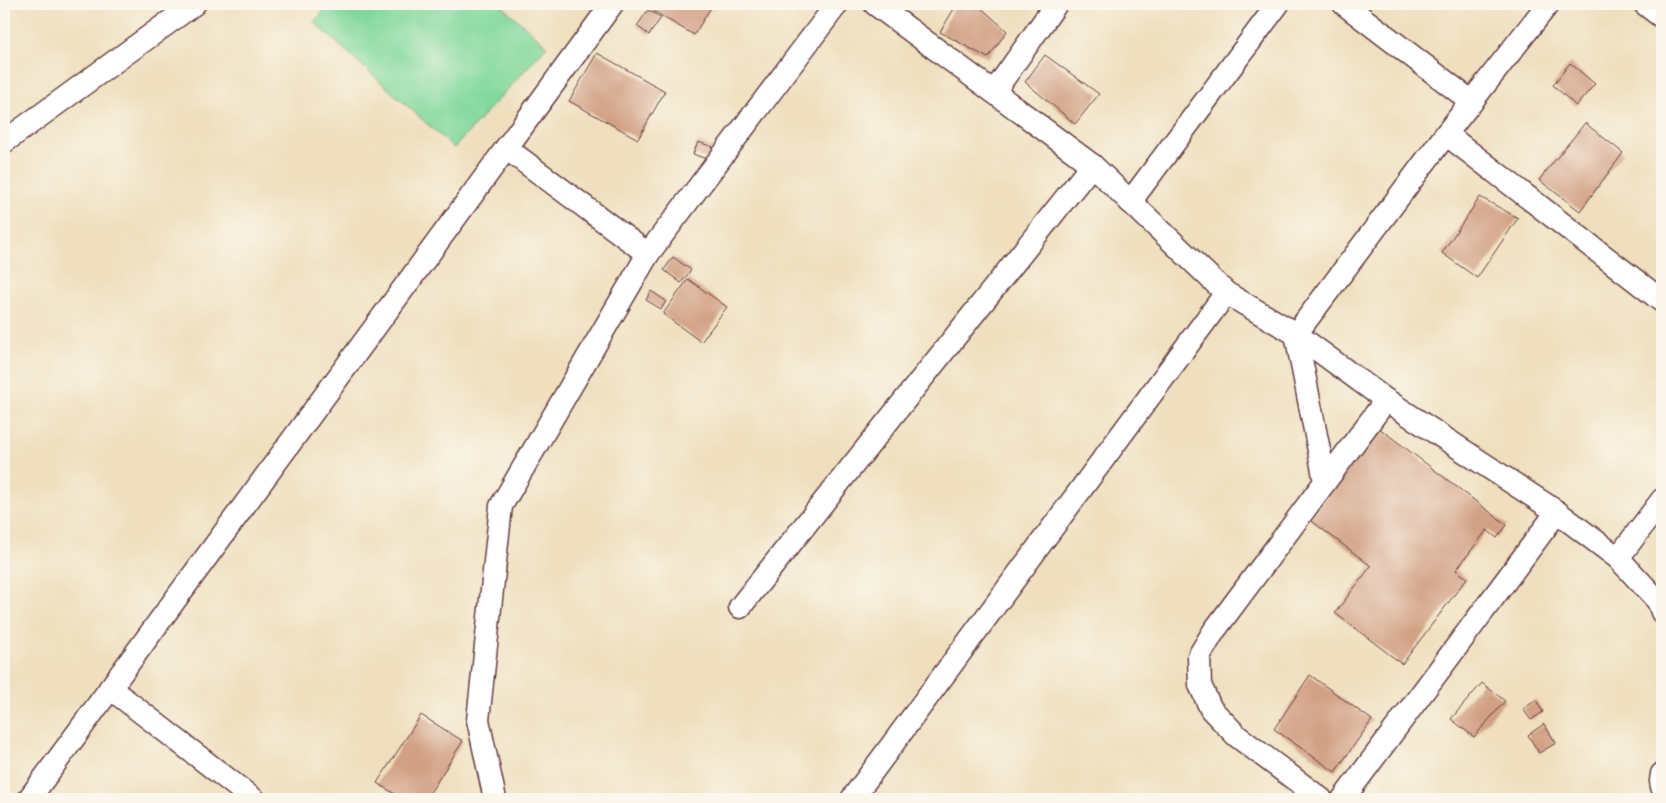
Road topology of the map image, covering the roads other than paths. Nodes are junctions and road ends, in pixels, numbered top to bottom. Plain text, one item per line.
1 (194, 4) edge
2 (612, 4) edge
3 (837, 4) edge
4 (875, 4) edge
5 (1056, 4) edge
6 (1278, 4) edge
7 (1344, 4) edge
8 (1548, 4) edge
9 (1645, 4) edge
10 (1662, 17) edge
11 (994, 92) junction
12 (1472, 102) junction
13 (1446, 134) junction
14 (4, 142) edge
15 (506, 148) junction
16 (1092, 165) junction
17 (1130, 202) junction
18 (648, 254) junction
19 (1226, 293) junction
20 (1662, 301) edge
21 (1296, 334) junction
22 (1386, 400) junction
23 (1325, 481) junction
24 (1662, 500) edge
25 (1558, 512) junction
26 (1618, 558) junction
27 (740, 608) dead end
28 (1662, 612) edge
29 (110, 688) junction
30 (1662, 774) edge
31 (1662, 787) edge
32 (29, 799) edge
33 (253, 799) edge
34 (495, 799) edge
35 (852, 799) edge
36 (1321, 799) edge
37 (1343, 799) edge

1 - 14 street
2 - 15 street
3 - 18 street
4 - 11 street
5 - 11 street
6 - 17 street
7 - 12 street
8 - 12 street
9 - 10 street
11 - 16 street
12 - 13 street
13 - 20 street
13 - 21 street
15 - 18 street
15 - 29 street
16 - 17 street
16 - 27 street
17 - 19 street
18 - 34 street
19 - 21 street
19 - 35 street
21 - 22 street
21 - 23 street
22 - 23 street
22 - 25 street
23 - 36 street
24 - 26 street
25 - 26 street
25 - 37 street
26 - 28 street
29 - 32 street
29 - 33 street
30 - 31 street

